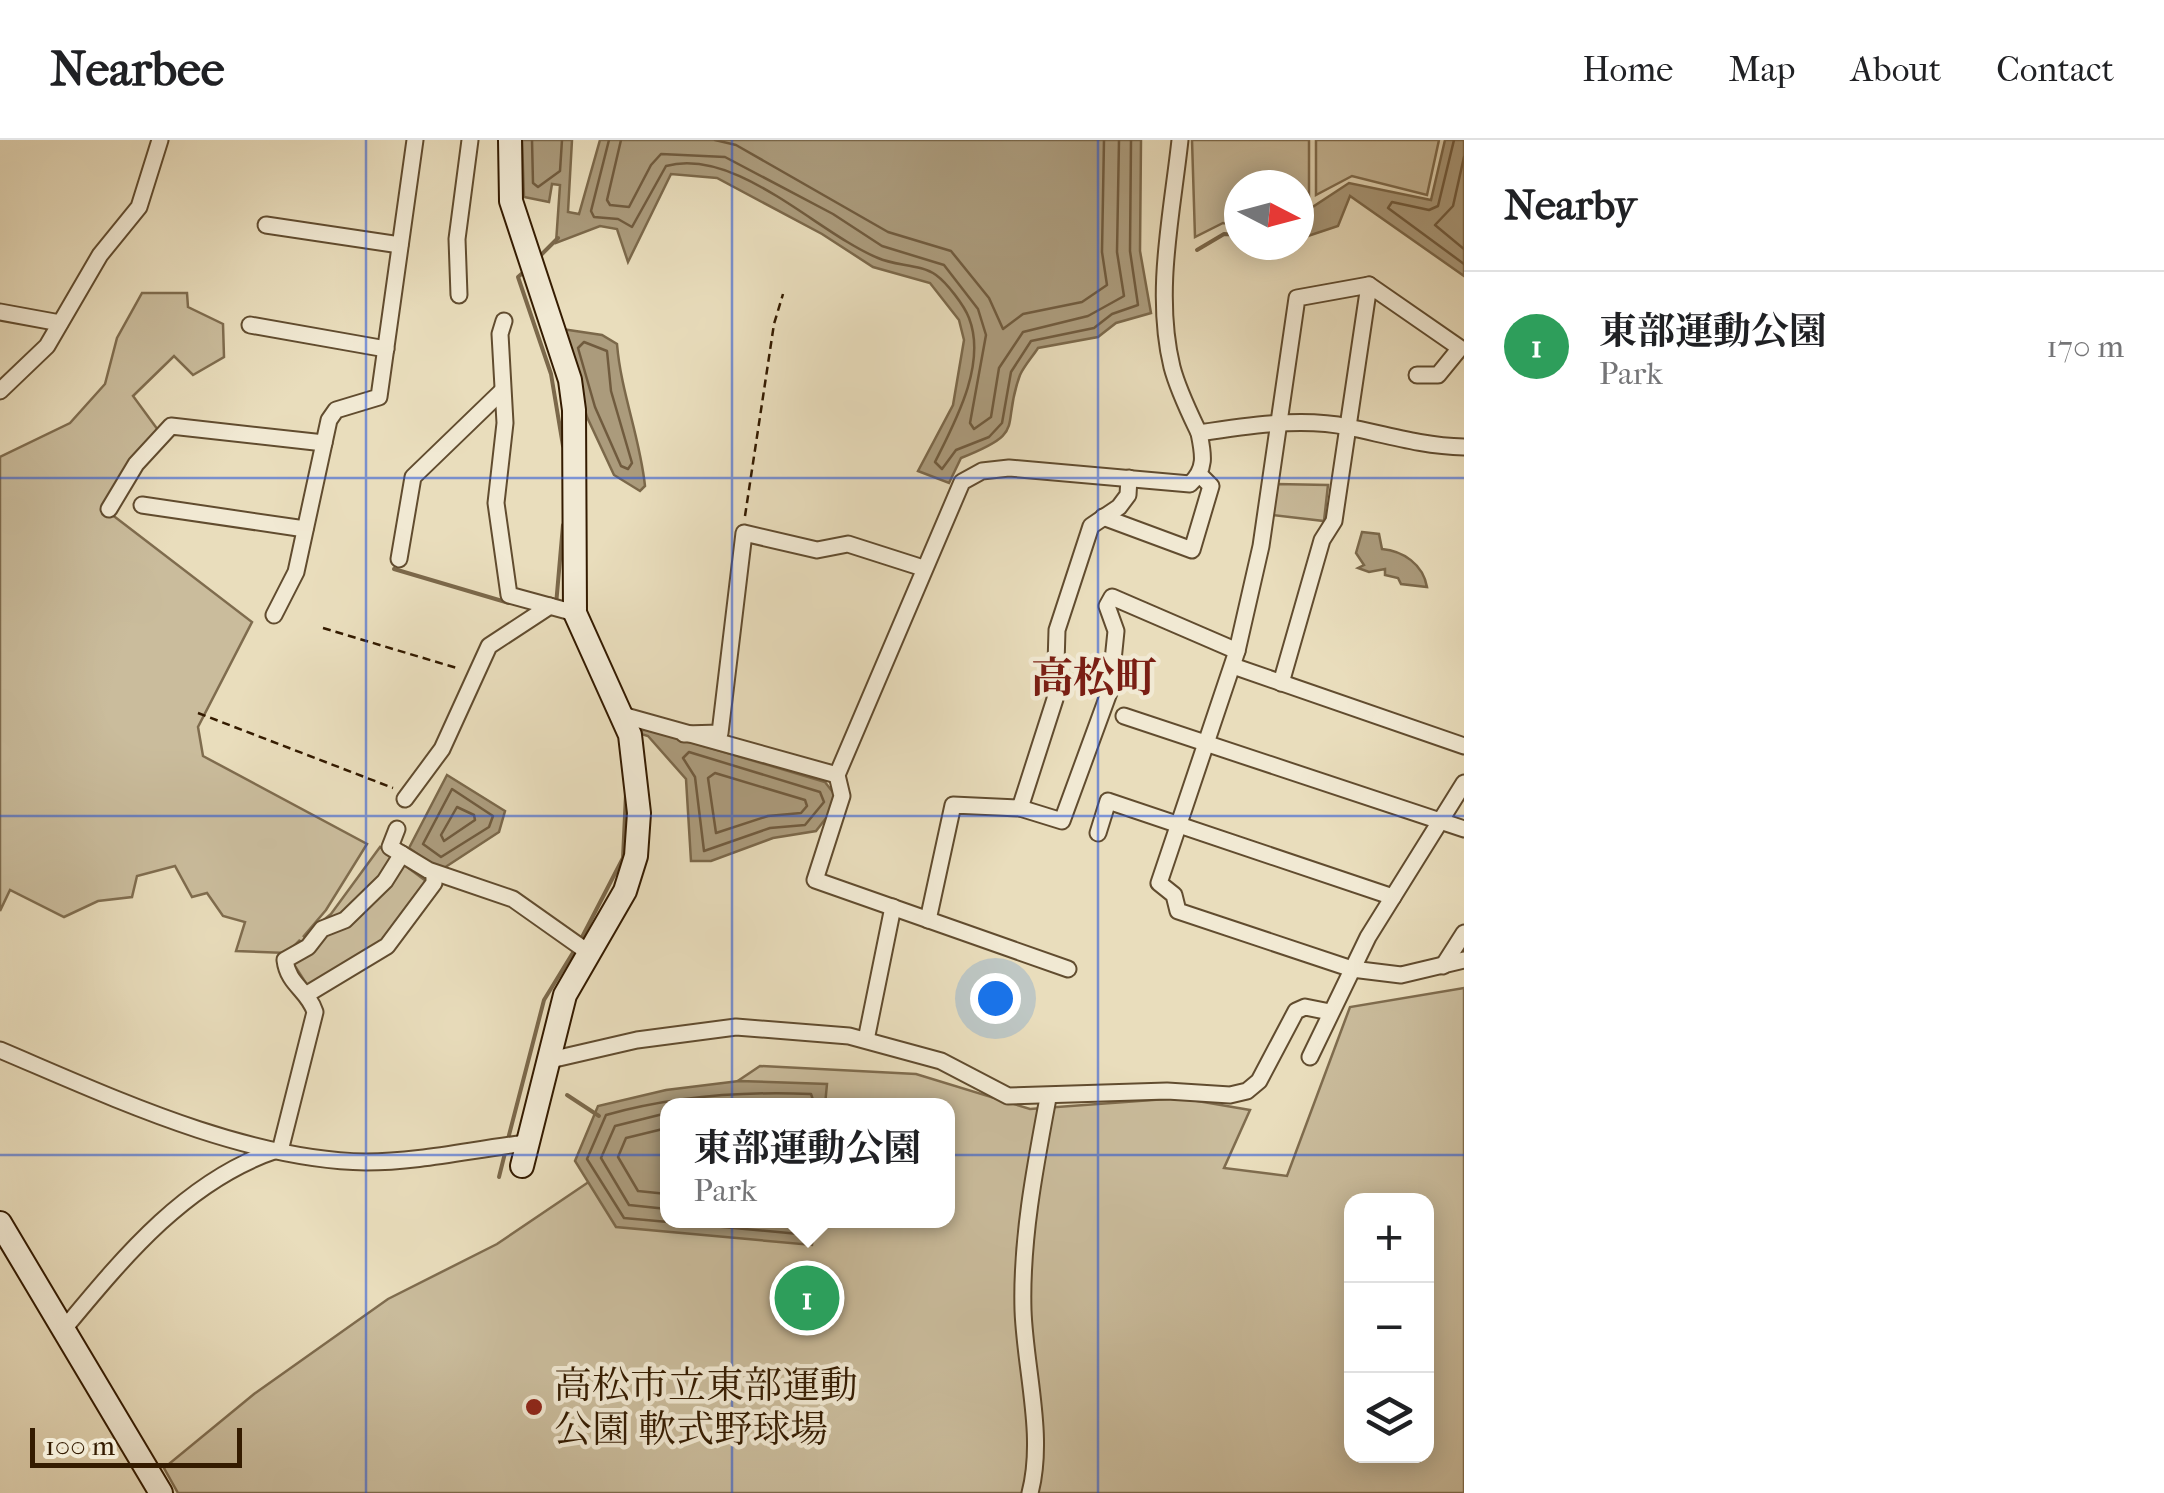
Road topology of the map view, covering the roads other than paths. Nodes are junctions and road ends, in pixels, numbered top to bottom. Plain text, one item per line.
1 (160, 140) edge
2 (470, 140) edge
3 (510, 140) edge
4 (1180, 140) edge
5 (410, 141) edge
6 (266, 225) dead end
7 (400, 244) junction
8 (1369, 285) junction
9 (459, 294) dead end
10 (0, 312) edge
11 (504, 321) dead end
12 (60, 323) junction
13 (250, 325) dead end
14 (386, 349) junction
15 (1417, 375) dead end
16 (502, 391) junction
17 (0, 392) edge
18 (1276, 426) junction
19 (1347, 426) junction
20 (1199, 432) junction
21 (324, 443) junction
22 (1464, 447) edge
23 (1200, 475) junction
24 (1129, 478) junction
25 (142, 506) dead end
26 (108, 508) dead end
27 (1104, 518) junction
28 (305, 529) junction
29 (399, 559) dead end
30 (923, 568) junction
31 (550, 606) junction
32 (576, 613) junction
33 (274, 615) dead end
34 (1235, 659) junction
35 (1281, 682) junction
36 (622, 715) junction
37 (1124, 716) dead end
38 (684, 734) junction
39 (1206, 742) junction
40 (1464, 746) edge
41 (837, 776) junction
42 (1464, 782) edge
43 (407, 796) road end
44 (1020, 808) junction
45 (1439, 822) junction
46 (1179, 824) junction
47 (1464, 829) edge
48 (397, 830) dead end
49 (1098, 833) dead end
50 (402, 854) junction
51 (434, 872) junction
52 (1393, 897) junction
53 (893, 907) junction
54 (928, 920) junction
55 (1464, 934) edge
56 (588, 952) junction
57 (1464, 960) edge
58 (1443, 966) junction
59 (1068, 969) dead end
60 (1352, 969) junction
61 (309, 994) junction
62 (1330, 1012) junction
63 (866, 1040) junction
64 (0, 1050) edge
65 (1310, 1057) dead end
66 (546, 1061) junction
67 (1048, 1098) junction
68 (278, 1150) junction
69 (524, 1154) joint
70 (0, 1223) edge
71 (63, 1330) junction
72 (160, 1493) edge
73 (1030, 1493) edge

1 - 12 street
2 - 9 street
3 - 32 street
4 - 20 street
5 - 7 street
6 - 7 street
7 - 14 street
8 - 15 street
8 - 18 street
8 - 19 street
10 - 12 street
11 - 16 street
12 - 17 street
13 - 14 street
14 - 21 street
16 - 29 street
16 - 31 street
18 - 19 street
18 - 20 street
18 - 34 street
19 - 22 street
19 - 35 street
20 - 23 street
21 - 26 street
21 - 28 street
23 - 24 street
23 - 27 street
24 - 27 street
24 - 30 street
25 - 28 street
27 - 44 street
28 - 33 street
30 - 38 street
30 - 41 street
31 - 32 street
31 - 43 street
32 - 36 street
34 - 35 street
34 - 39 street
34 - 44 street
35 - 40 street
36 - 38 street
36 - 56 street
37 - 39 street
38 - 41 street
39 - 45 street
39 - 46 street
41 - 53 street
42 - 45 street
44 - 54 street
45 - 47 street
45 - 52 street
46 - 49 street
46 - 52 street
46 - 60 street
48 - 50 street
50 - 51 street
50 - 61 street
51 - 56 street
51 - 61 street
52 - 60 street
53 - 54 street
53 - 63 street
54 - 59 street
55 - 58 street
56 - 66 street
57 - 58 street
58 - 60 street
60 - 62 street
61 - 68 street
62 - 65 street
62 - 67 street
63 - 66 street
63 - 67 street
64 - 68 street
66 - 69 street
67 - 73 street
68 - 69 street
68 - 71 street
70 - 71 street
71 - 72 street

